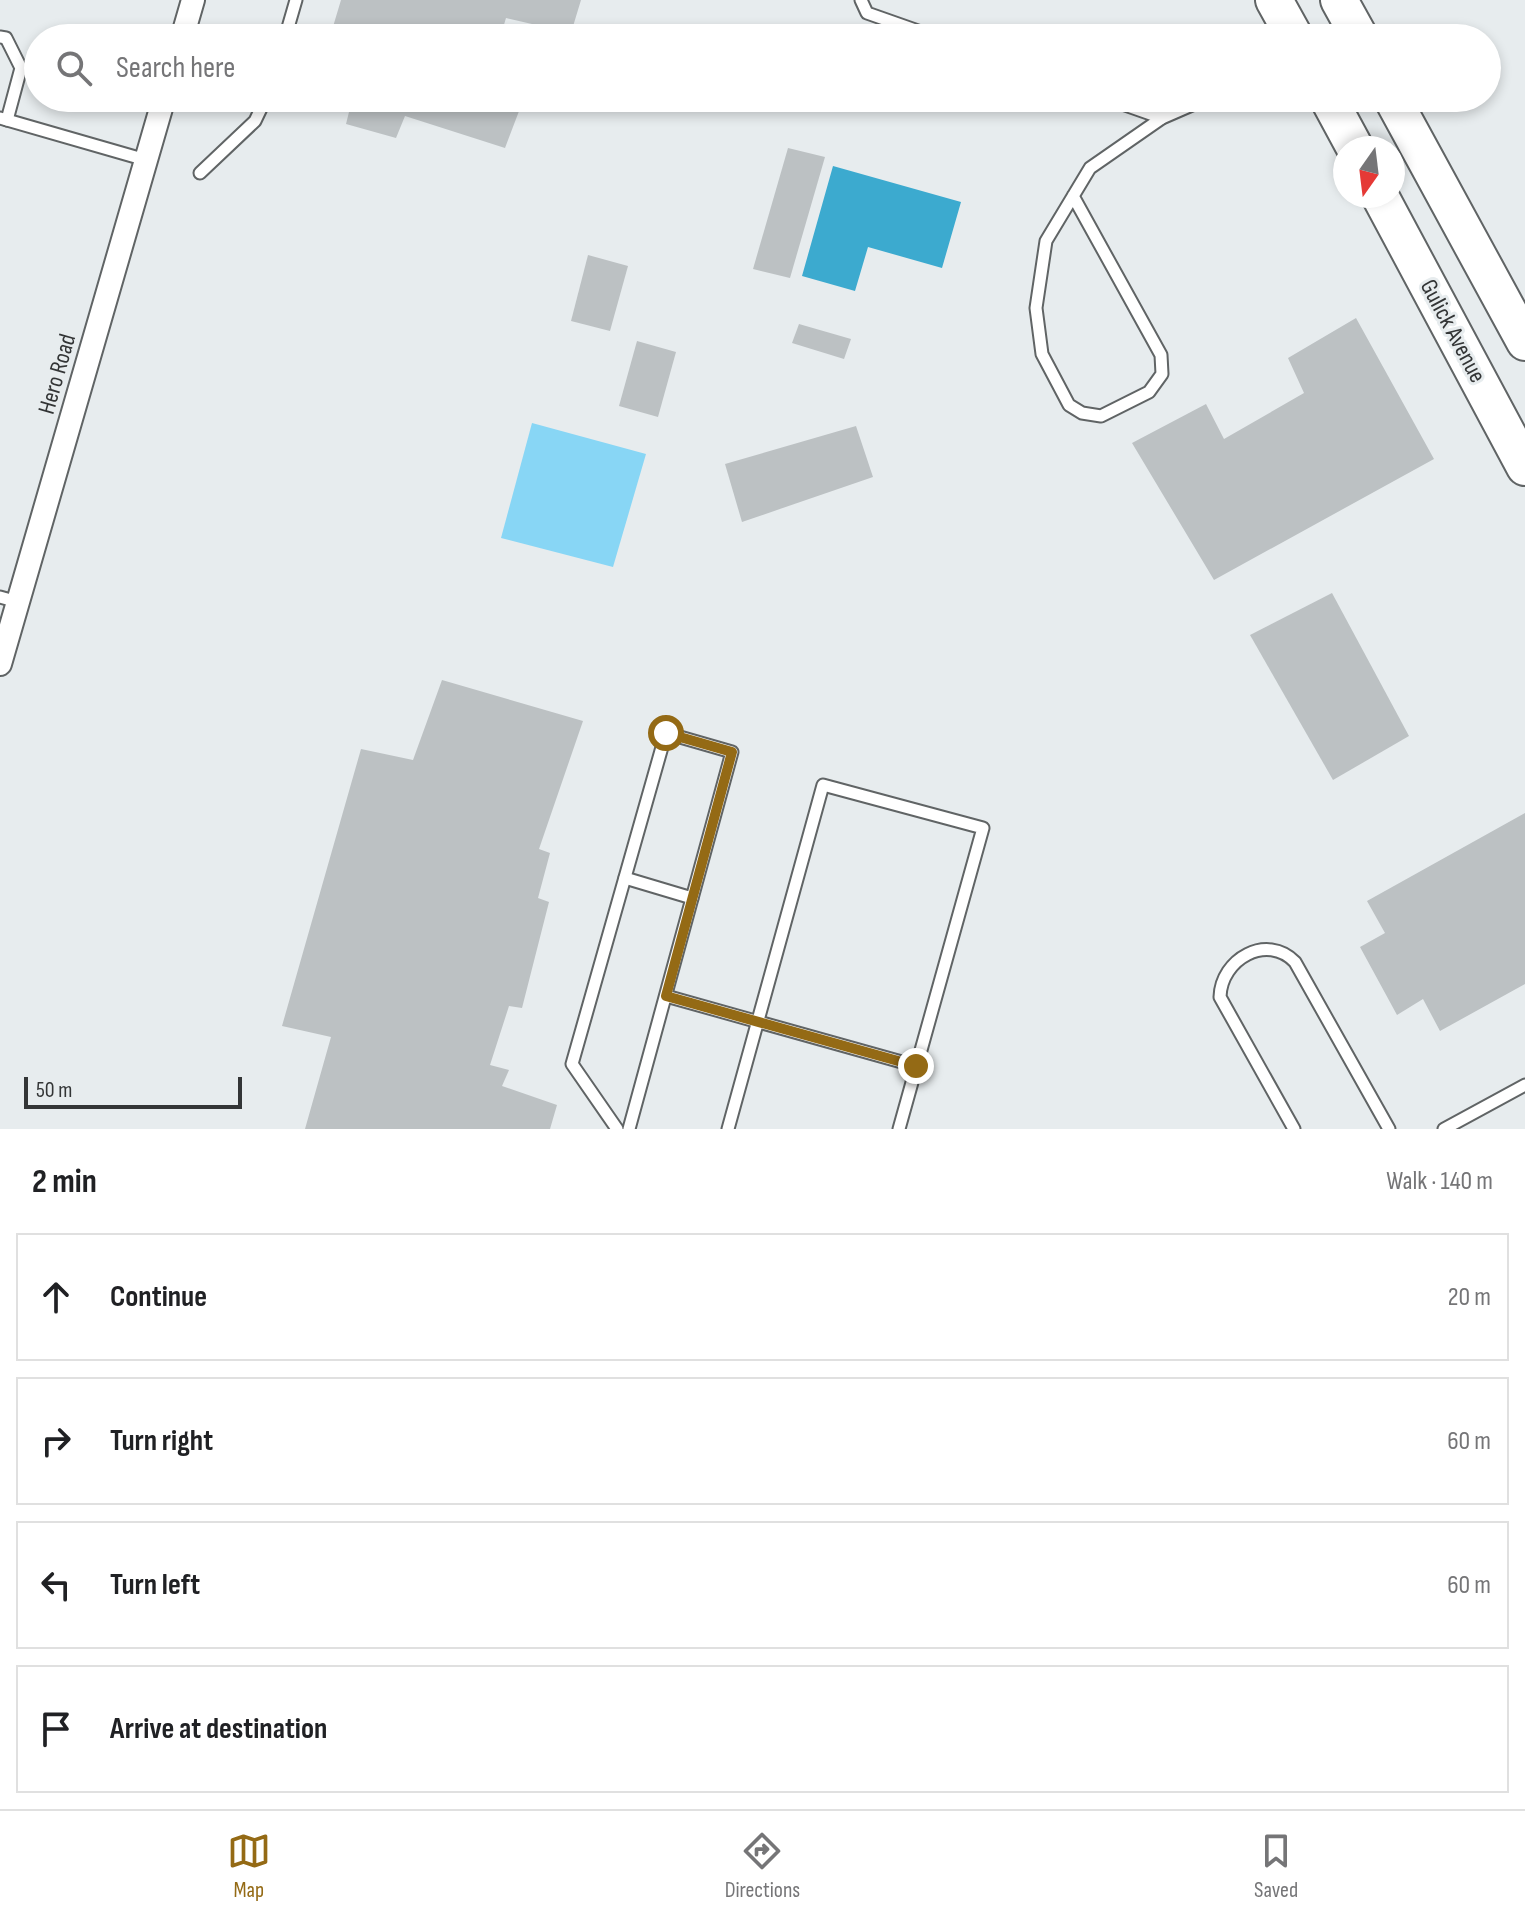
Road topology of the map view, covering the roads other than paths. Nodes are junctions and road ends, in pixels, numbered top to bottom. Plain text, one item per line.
1 (193, 0) edge
2 (296, 0) edge
3 (861, 0) edge
4 (1274, 0) edge
5 (1339, 0) edge
6 (186, 24) edge
7 (289, 24) edge
8 (898, 24) edge
9 (1287, 24) edge
10 (1352, 24) edge
11 (0, 37) edge
12 (160, 112) edge
13 (259, 112) edge
14 (1145, 112) edge
15 (1176, 112) edge
16 (1336, 112) edge
17 (1400, 112) edge
18 (1162, 118) junction
19 (3, 119) edge
20 (1349, 136) edge
21 (146, 160) junction
22 (200, 173) dead end
23 (1073, 196) junction
24 (1386, 208) edge
25 (1525, 342) edge
26 (1525, 467) edge
27 (9, 600) edge
28 (0, 664) edge
29 (625, 878) junction
30 (692, 898) junction
31 (666, 996) junction
32 (757, 1023) junction
33 (916, 1066) junction
34 (1525, 1085) edge
35 (617, 1129) edge
36 (629, 1129) edge
37 (728, 1129) edge
38 (899, 1129) edge
39 (1294, 1129) edge
40 (1389, 1129) edge
41 (1444, 1129) edge

1 - 6 street
2 - 7 lane
3 - 8 lane
4 - 9 main road
5 - 10 main road
11 - 19 lane
12 - 21 street, Hero Road
13 - 22 lane
14 - 18 lane
15 - 18 lane
16 - 20 main road
17 - 25 main road
18 - 23 lane
19 - 21 lane
21 - 27 street, Hero Road
23 - 23 lane
24 - 26 main road, Gulick Avenue
27 - 28 street, Hero Road
29 - 30 lane
29 - 30 lane
29 - 35 lane
30 - 31 lane
31 - 32 lane
31 - 36 lane
32 - 33 lane
32 - 33 lane
32 - 37 lane
33 - 38 lane
34 - 41 lane
39 - 40 lane

